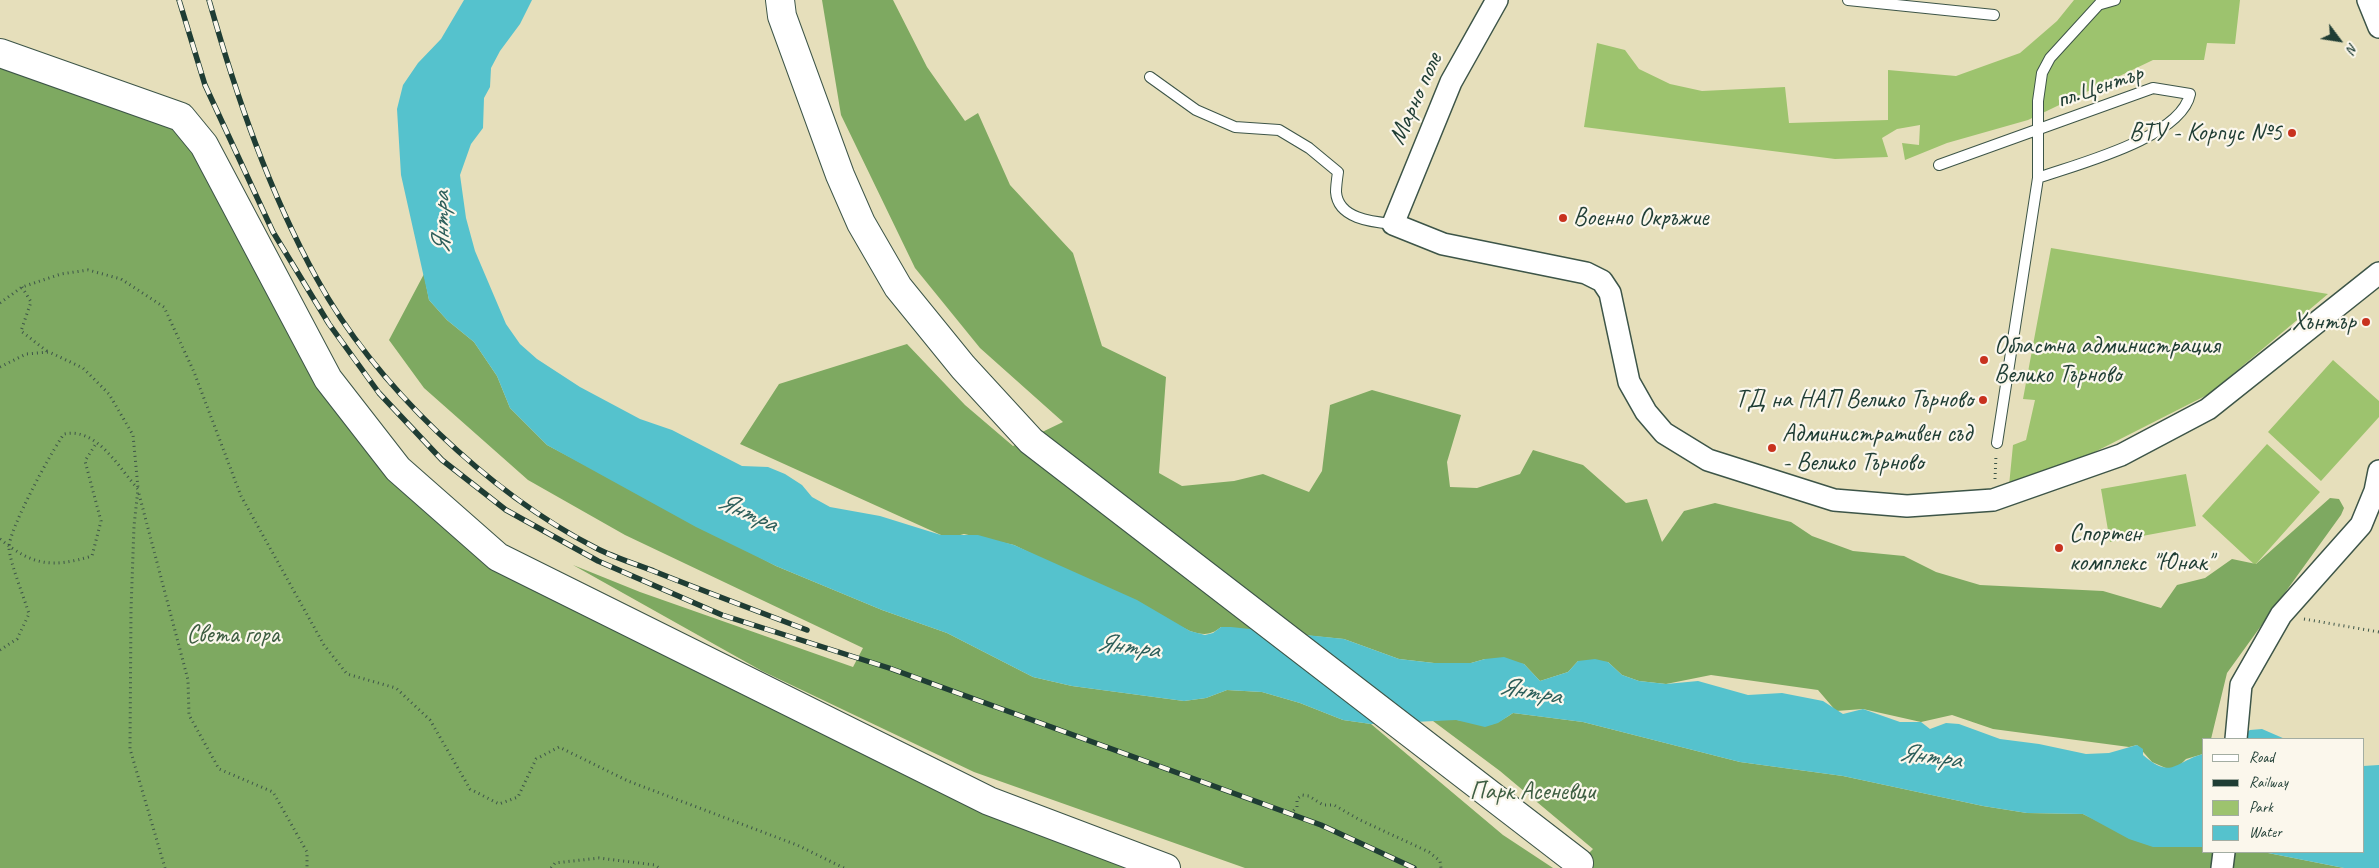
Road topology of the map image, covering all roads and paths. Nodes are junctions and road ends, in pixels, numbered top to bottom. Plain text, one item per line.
1 (780, 0) edge
2 (798, 0) edge
3 (1497, 0) edge
4 (1848, 0) edge
5 (2115, 0) edge
6 (2368, 0) edge
7 (2102, 2) edge
8 (1994, 15) dead end
9 (2379, 27) edge
10 (0, 53) edge
11 (1150, 77) dead end
12 (822, 122) junction
13 (2038, 131) junction
14 (1939, 166) dead end
15 (2038, 178) junction
16 (1393, 224) junction
17 (2379, 273) edge
18 (22, 287) junction
19 (0, 303) edge
20 (48, 352) junction
21 (0, 367) edge
22 (97, 442) junction
23 (1997, 443) joint
24 (2379, 471) edge
25 (138, 489) junction
26 (1993, 500) junction
27 (0, 539) edge
28 (9, 547) junction
29 (2281, 615) junction
30 (2379, 632) edge
31 (0, 650) edge
32 (2236, 738) edge
33 (1290, 814) dead end
34 (2224, 853) edge
35 (1579, 863) dead end
36 (165, 868) edge
37 (307, 868) edge
38 (551, 868) edge
39 (659, 868) edge
40 (844, 868) edge
41 (1166, 868) edge
42 (1441, 868) edge
43 (2222, 868) edge

1 - 12 street
2 - 12 street
3 - 16 street, Марно поле
4 - 8 lane
5 - 7 lane
6 - 9 street
7 - 13 lane
10 - 41 street
11 - 16 lane
12 - 35 street
13 - 14 lane, пл.Център
13 - 15 lane
13 - 15 lane, пл.Център
15 - 23 lane
16 - 26 street
17 - 26 street
18 - 19 path
18 - 20 path
18 - 40 path
20 - 21 path
20 - 25 path
22 - 25 path
22 - 28 path
22 - 28 path
23 - 26 path
24 - 29 street
25 - 36 path
25 - 37 path
27 - 28 path
28 - 31 path
29 - 30 path
29 - 32 street
33 - 42 path
34 - 43 street
38 - 39 path

